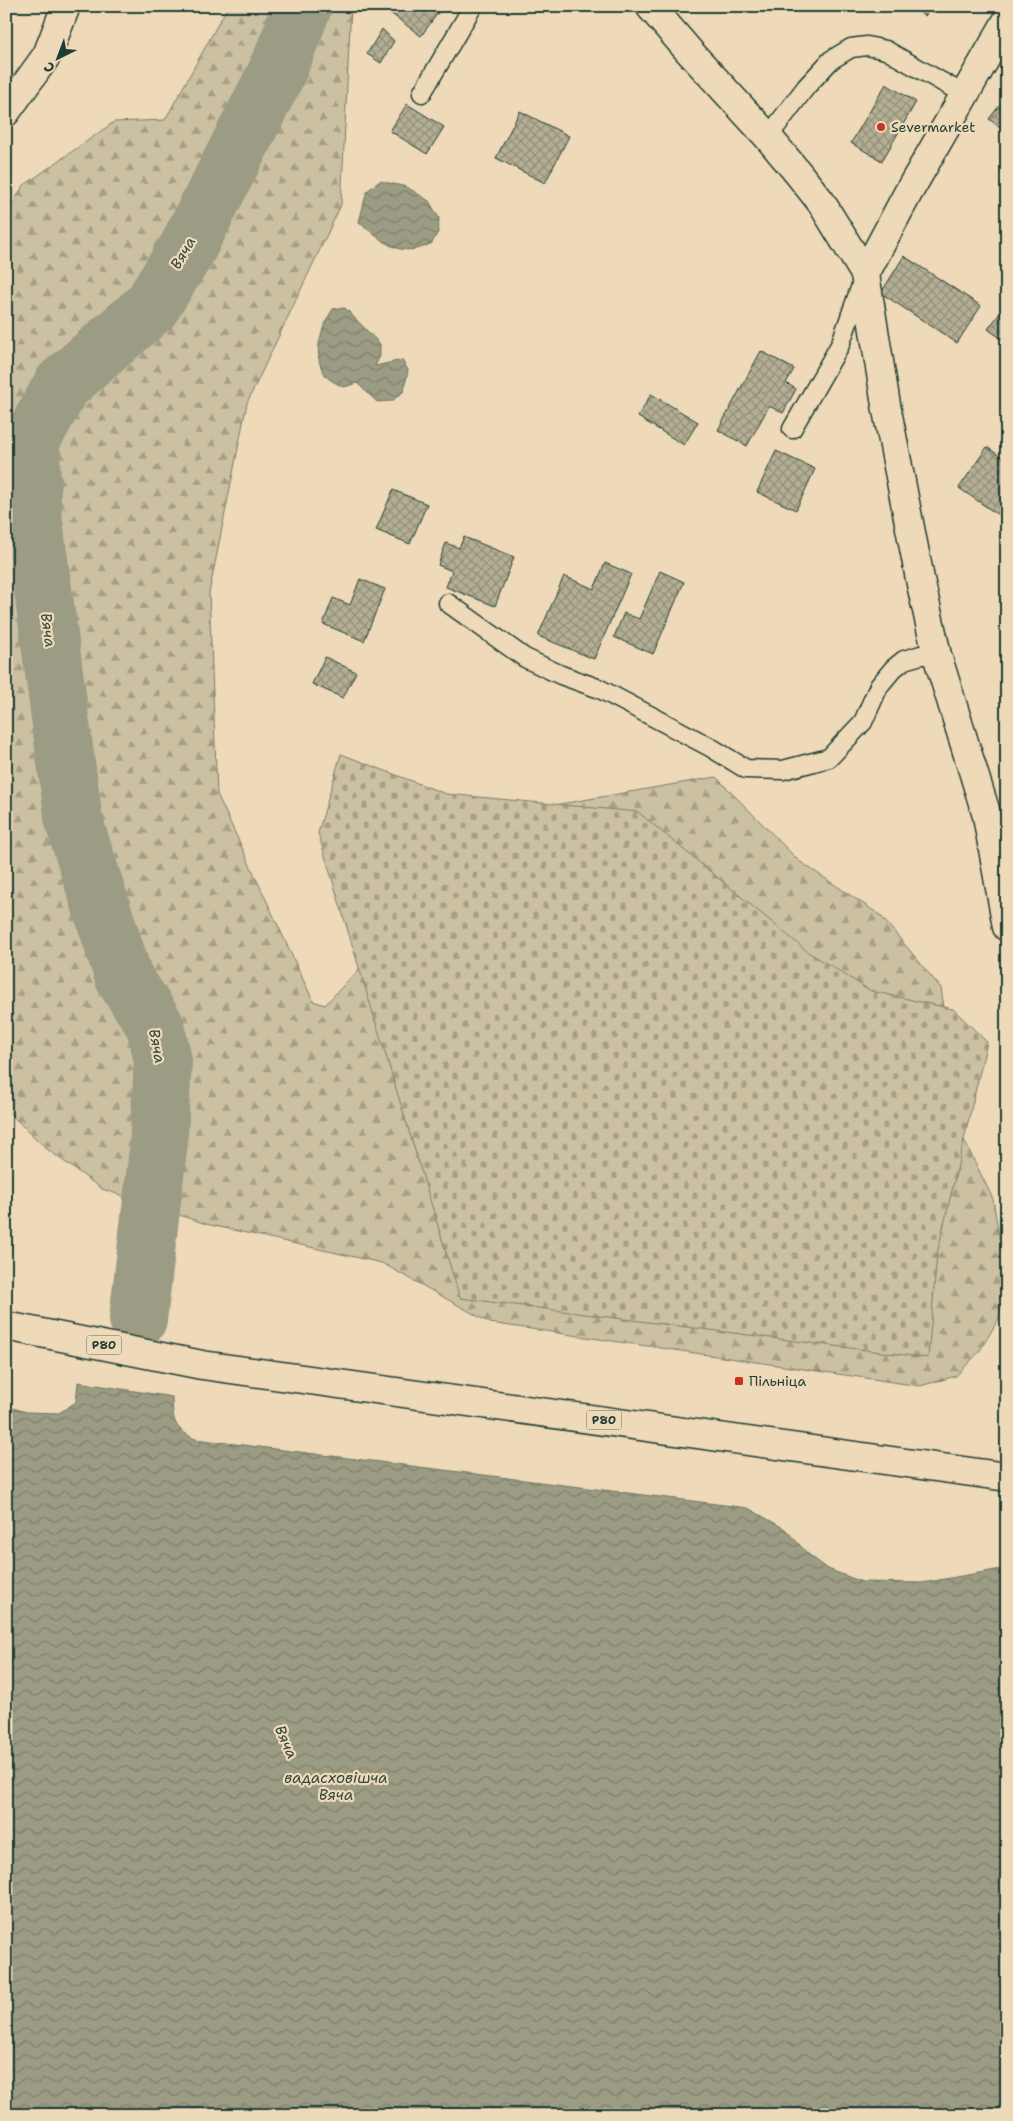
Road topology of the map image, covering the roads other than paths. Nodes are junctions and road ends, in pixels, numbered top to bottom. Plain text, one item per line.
1 (66, 6) edge
2 (473, 6) edge
3 (650, 6) edge
4 (1007, 21) edge
5 (422, 92) dead end
6 (965, 94) junction
7 (6, 112) edge
8 (768, 137) junction
9 (865, 274) junction
10 (792, 429) dead end
11 (448, 603) dead end
12 (937, 655) junction
13 (1007, 927) edge
14 (6, 1326) edge
15 (1007, 1477) edge

1 - 7 street
2 - 5 lane
3 - 8 street
4 - 6 street
6 - 8 lane
6 - 9 street
8 - 9 street
9 - 10 lane
9 - 12 street
11 - 12 lane
12 - 13 street
14 - 15 street, Р80

